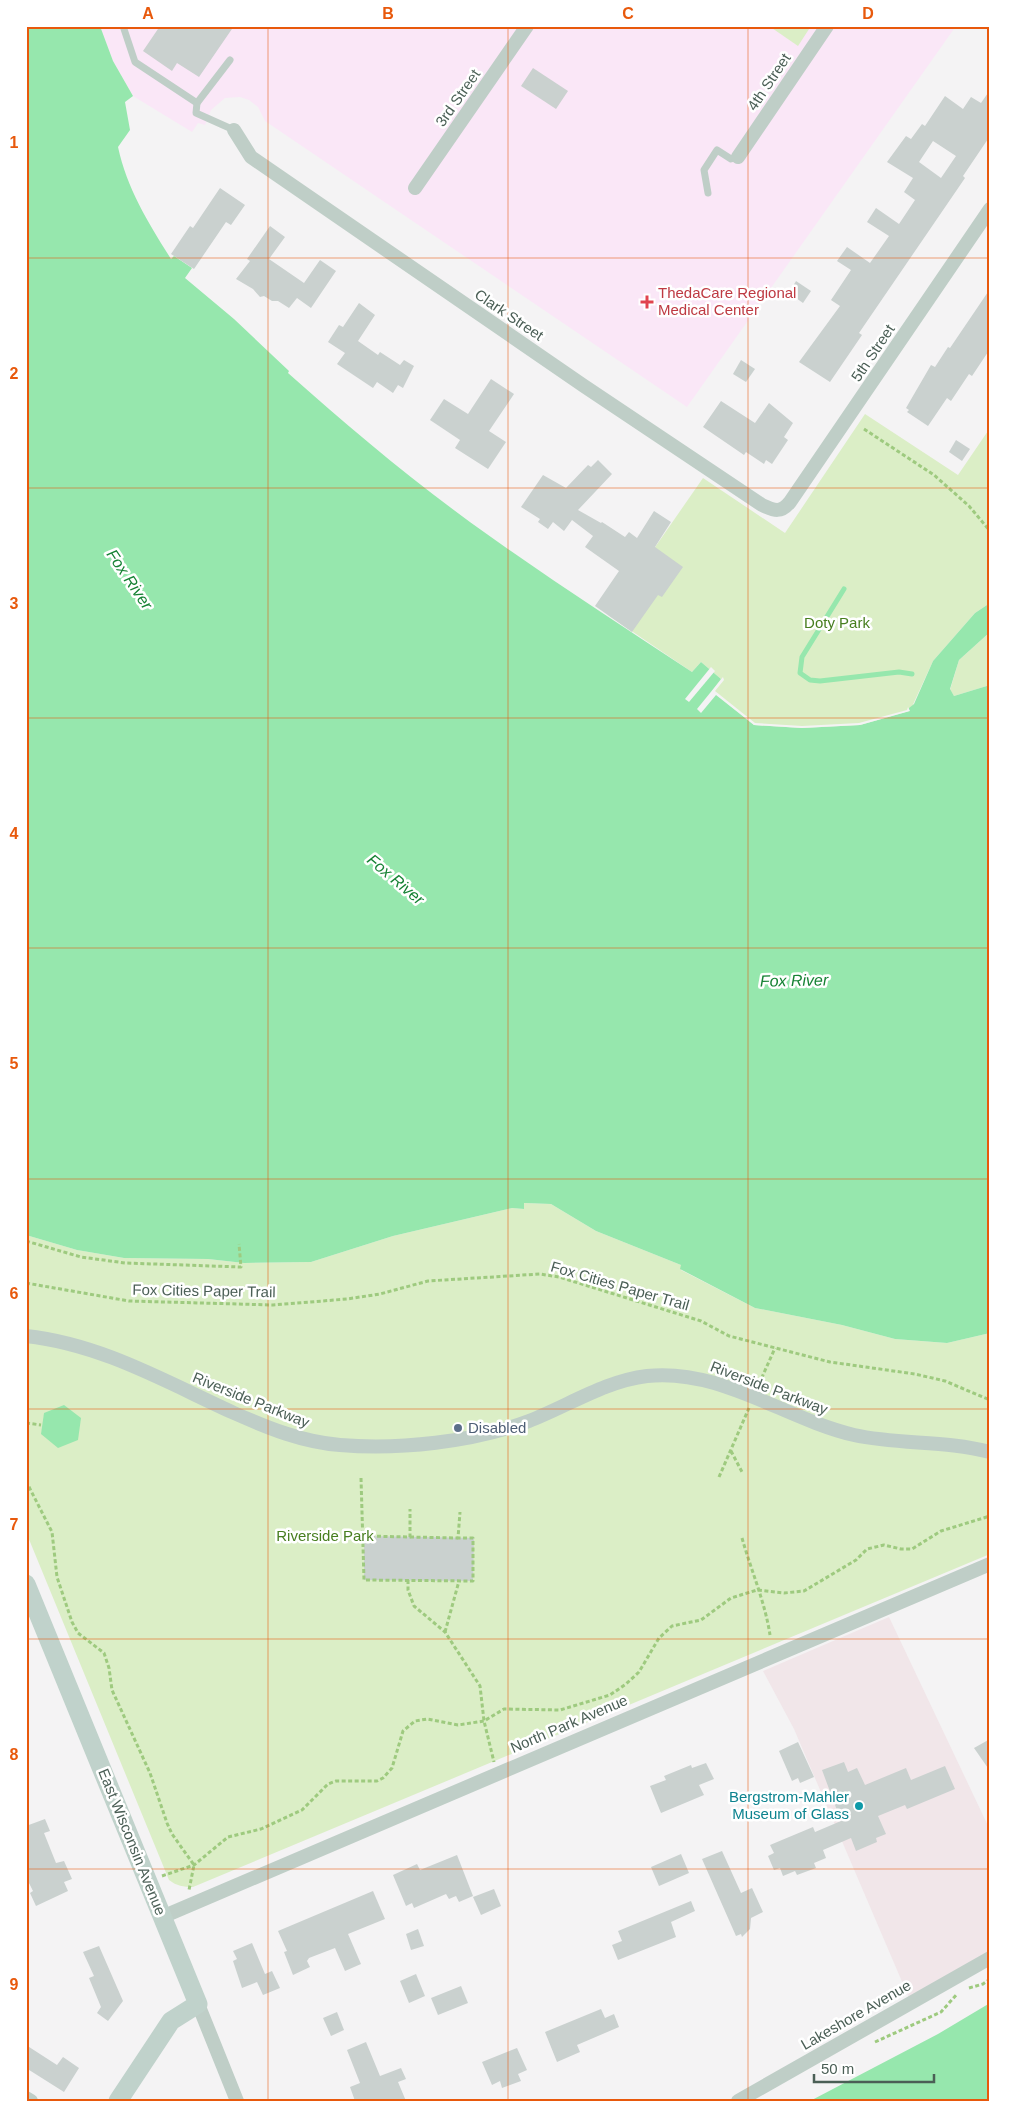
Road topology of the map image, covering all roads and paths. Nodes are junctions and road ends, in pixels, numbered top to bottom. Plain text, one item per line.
1 (122, 26) edge
2 (527, 26) edge
3 (827, 26) edge
4 (230, 60) dead end
5 (197, 103) junction
6 (234, 130) joint
7 (738, 157) joint
8 (415, 188) dead end
9 (708, 194) dead end
10 (990, 209) edge
11 (864, 429) dead end
12 (779, 511) joint
13 (990, 531) edge
14 (26, 1241) edge
15 (239, 1244) dead end
16 (26, 1283) edge
17 (26, 1336) edge
18 (775, 1348) junction
19 (754, 1398) junction
20 (990, 1400) edge
21 (26, 1423) edge
22 (40, 1425) dead end
23 (731, 1451) junction
24 (990, 1452) edge
25 (742, 1472) dead end
26 (719, 1477) dead end
27 (361, 1478) dead end
28 (26, 1481) edge
29 (410, 1509) dead end
30 (460, 1512) dead end
31 (990, 1516) edge
32 (364, 1536) junction
33 (410, 1537) junction
34 (458, 1538) junction
35 (742, 1538) dead end
36 (990, 1564) edge
37 (408, 1580) dead end
38 (459, 1581) dead end
39 (26, 1584) edge
40 (757, 1590) junction
41 (445, 1632) junction
42 (770, 1635) dead end
43 (484, 1721) junction
44 (497, 1773) junction
45 (194, 1865) junction
46 (166, 1874) dead end
47 (194, 1903) junction
48 (162, 1917) junction
49 (990, 1958) edge
50 (990, 1979) edge
51 (198, 2004) junction
52 (869, 2045) dead end
53 (26, 2098) edge
54 (31, 2101) edge
55 (118, 2101) edge
56 (238, 2101) edge
57 (738, 2101) edge

1 - 5 lane
2 - 8 street, 3rd Street
3 - 7 street, 4th Street
4 - 5 lane
5 - 6 lane
6 - 12 street, Clark Street
7 - 9 lane
10 - 12 street, 5th Street
11 - 13 path
14 - 15 path
16 - 18 path, Fox Cities Paper Trail
17 - 19 street, Riverside Parkway
18 - 19 path
18 - 20 path, Fox Cities Paper Trail
19 - 23 path
19 - 24 street, Riverside Parkway
21 - 22 path
23 - 25 path
23 - 26 path
27 - 32 path
28 - 45 path
29 - 33 path
30 - 34 path
31 - 40 path
32 - 33 path
32 - 34 path
33 - 34 path
35 - 40 path
36 - 44 street, North Park Avenue
37 - 41 path
38 - 41 path
39 - 48 main road, East Wisconsin Avenue
40 - 42 path
40 - 43 path
41 - 43 path
43 - 44 path
43 - 45 path
44 - 47 street, North Park Avenue
45 - 46 path
45 - 47 path
47 - 48 street, North Park Avenue
48 - 51 main road, East Wisconsin Avenue
49 - 57 street, Lakeshore Avenue
50 - 52 path
51 - 55 main road
51 - 56 street, East Wisconsin Avenue
53 - 54 street

